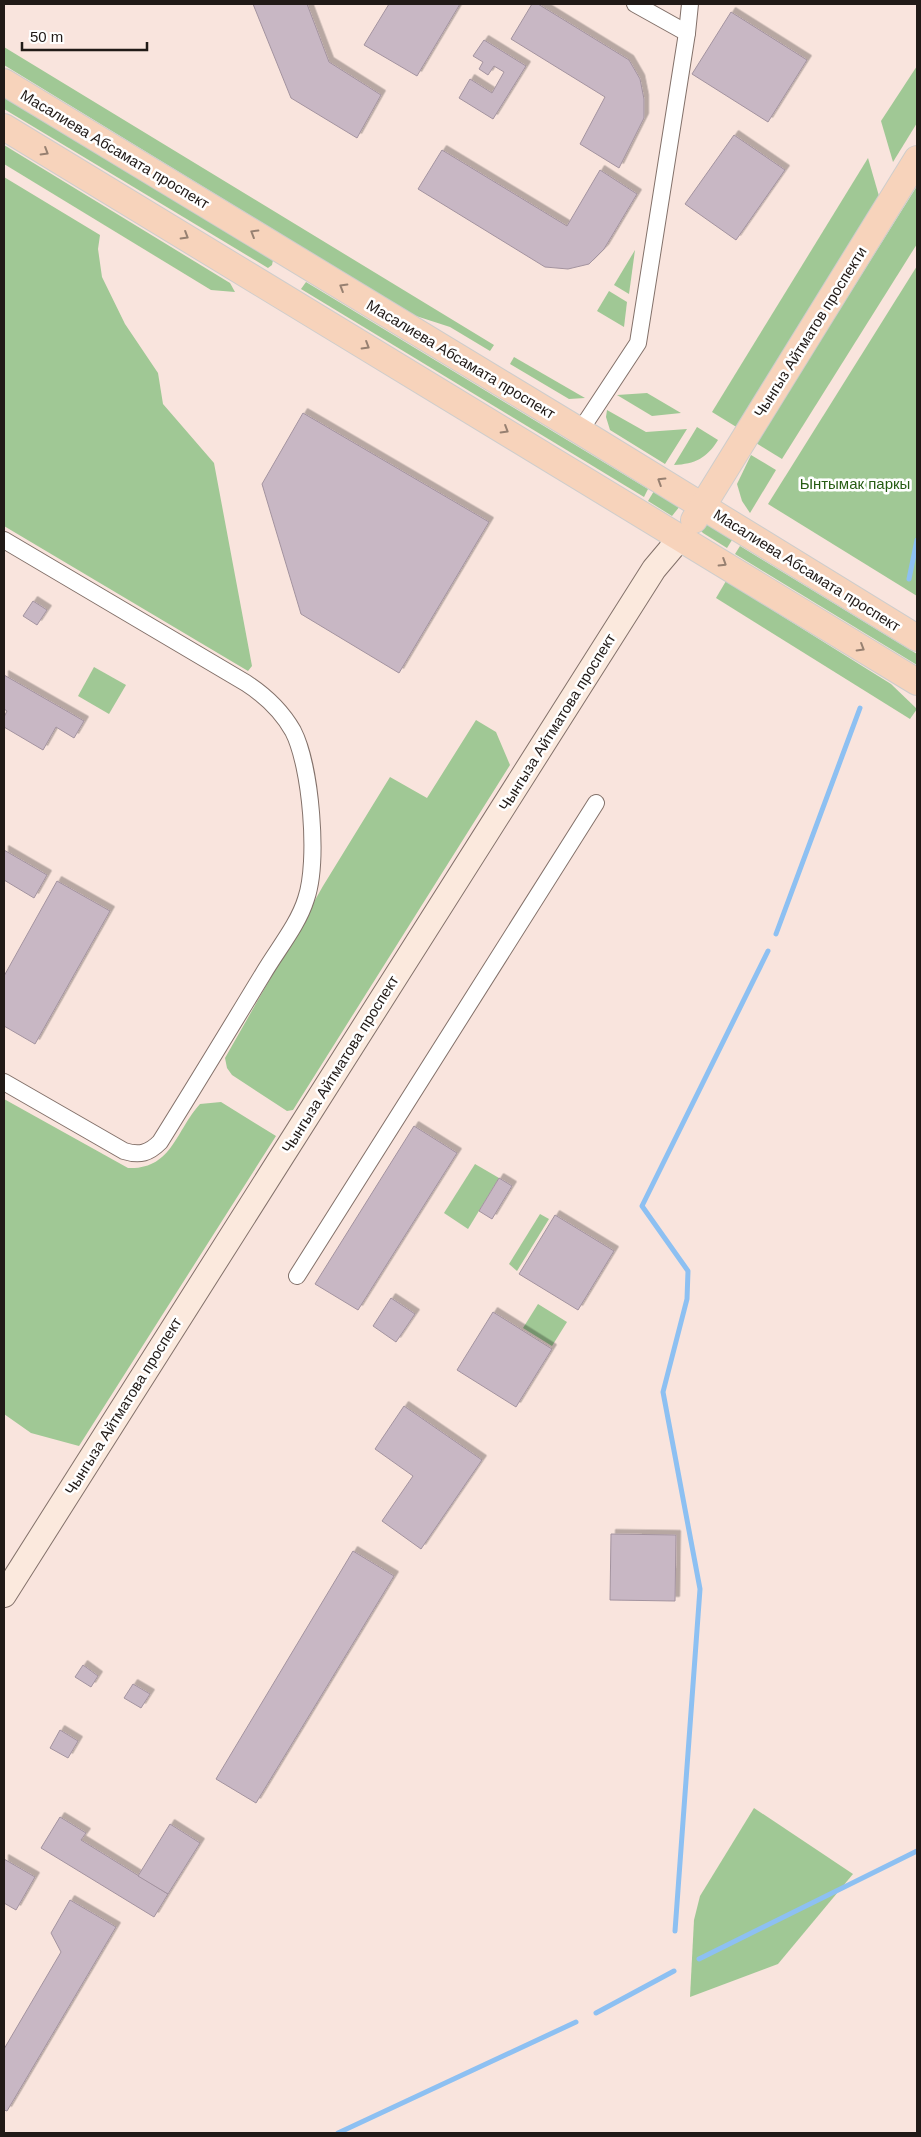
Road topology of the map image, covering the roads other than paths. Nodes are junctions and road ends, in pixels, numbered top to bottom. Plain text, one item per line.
1 (635, 4) edge
2 (690, 4) edge
3 (687, 33) junction
4 (4, 82) edge
5 (4, 127) edge
6 (917, 159) edge
7 (296, 258) junction
8 (276, 291) junction
9 (580, 431) junction
10 (703, 507) junction
11 (681, 537) junction
12 (4, 540) edge
13 (917, 638) edge
14 (917, 682) edge
15 (596, 803) dead end
16 (4, 1082) edge
17 (297, 1276) dead end
18 (4, 1595) edge

1 - 3 street
2 - 3 street
3 - 9 street
7 -> 4 main road, Масалиева Абсамата проспект
5 -> 8 main road
6 - 10 main road, Чынгыз Айтматов проспекти
7 - 8 main road
9 -> 7 main road, Масалиева Абсамата проспект
8 -> 11 main road
10 -> 9 main road, Масалиева Абсамата проспект
10 - 11 main road, Чынгыз Айтматов проспекти
10 - 13 main road, Масалиева Абсамата проспект
11 -> 14 main road
11 - 18 main road, Чынгыза Айтматова проспект
12 - 16 street
15 - 17 street

